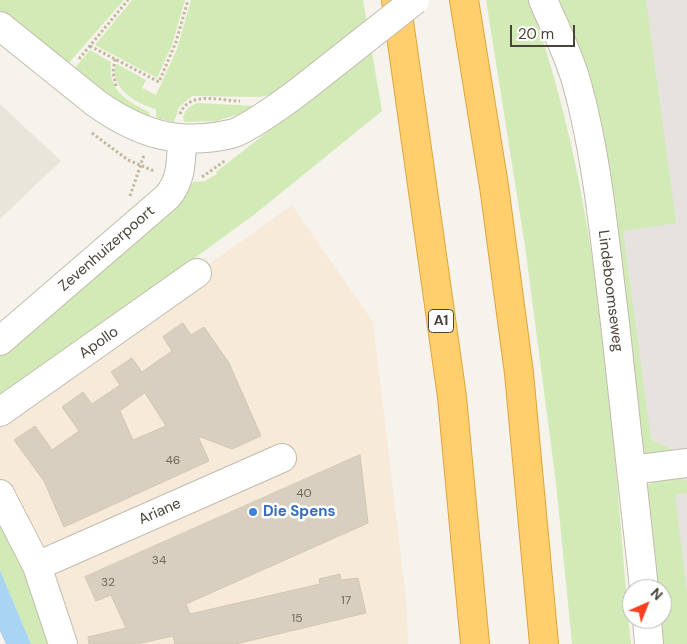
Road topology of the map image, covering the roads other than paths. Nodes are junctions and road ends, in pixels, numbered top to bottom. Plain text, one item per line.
1 (396, 0) edge
2 (415, 0) edge
3 (464, 0) edge
4 (543, 0) edge
5 (0, 26) edge
6 (182, 139) junction
7 (197, 273) dead end
8 (0, 341) edge
9 (0, 412) edge
10 (282, 458) dead end
11 (687, 464) edge
12 (632, 470) junction
13 (0, 494) edge
14 (37, 566) junction
15 (643, 579) edge
16 (648, 629) edge
17 (63, 644) edge
18 (475, 644) edge
19 (544, 644) edge
20 (649, 644) edge

1 - 18 highway, A1
2 - 6 street, bridge
3 - 19 highway
4 - 12 street, Lindeboomseweg
5 - 6 street
6 - 8 street, Zevenhuizerpoort
7 - 9 street, Apollo
10 - 14 street, Ariane
11 - 12 street
12 - 15 street, Lindeboomseweg
13 - 14 street
14 - 17 street
16 - 20 street

